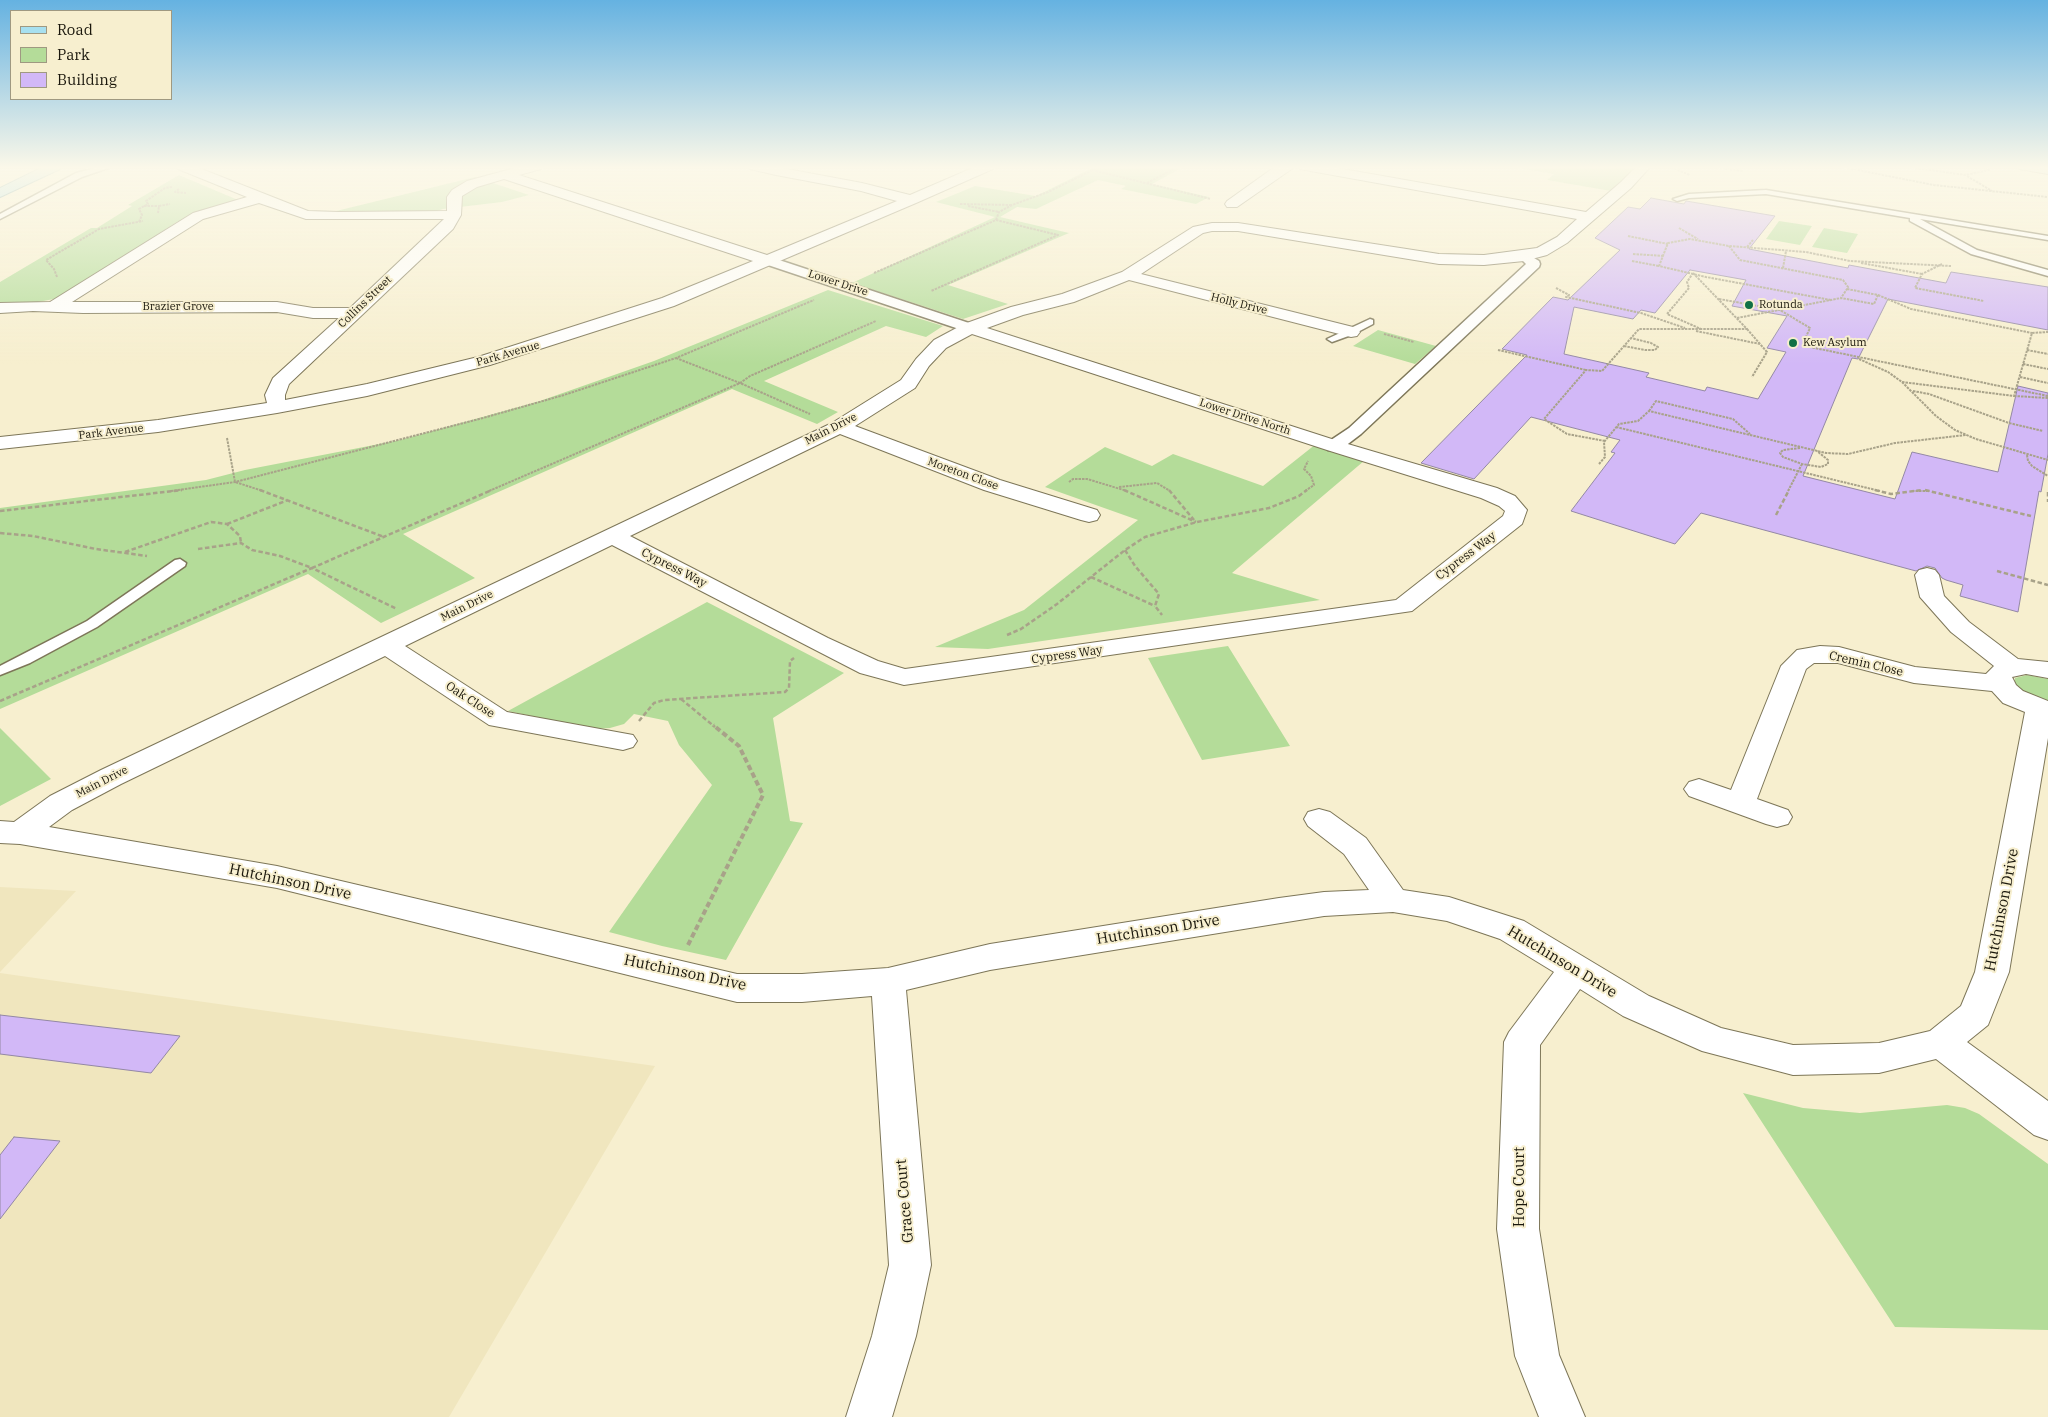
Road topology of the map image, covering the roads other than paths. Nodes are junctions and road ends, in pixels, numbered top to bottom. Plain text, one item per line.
1 (172, 232) edge
2 (442, 232) edge
3 (681, 232) edge
4 (834, 232) edge
5 (1194, 232) edge
6 (1270, 232) edge
7 (1571, 232) edge
8 (1936, 232) edge
9 (1962, 232) edge
10 (2011, 232) edge
11 (2048, 238) edge
12 (1963, 247) junction
13 (1524, 256) junction
14 (767, 260) junction
15 (2048, 273) edge
16 (1128, 275) junction
17 (52, 307) junction
18 (0, 308) edge
19 (355, 313) junction
20 (1370, 322) dead end
21 (970, 328) junction
22 (1355, 330) junction
23 (1332, 339) dead end
24 (277, 407) junction
25 (839, 427) junction
26 (0, 443) edge
27 (1334, 446) junction
28 (1516, 510) joint
29 (1089, 515) dead end
30 (612, 536) junction
31 (180, 563) dead end
32 (1927, 575) dead end
33 (386, 645) junction
34 (2048, 670) edge
35 (0, 671) edge
36 (2006, 675) junction
37 (2044, 710) edge
38 (623, 741) road end
39 (1699, 789) dead end
40 (1740, 804) junction
41 (1777, 817) dead end
42 (1319, 819) dead end
43 (10, 833) edge
44 (1392, 900) junction
45 (1576, 968) junction
46 (888, 981) junction
47 (1941, 1043) junction
48 (2048, 1123) edge
49 (868, 1417) edge
50 (1562, 1417) edge

1 - 17 street
2 - 19 street, Collins Street
3 - 14 street, Lower Drive
4 - 14 street, Park Avenue
5 - 16 street, Main Drive
6 - 13 street, Main Drive
7 - 13 street, Main Drive
8 - 12 lane
9 - 12 lane
10 - 11 lane
12 - 15 lane
13 - 27 street
14 - 21 street, Lower Drive
14 - 24 street, Park Avenue
16 - 21 street, Main Drive
16 - 22 street, Holly Drive
17 - 18 street, Brazier Grove
17 - 19 street, Brazier Grove
19 - 24 street, Collins Street
20 - 22 lane
21 - 25 street, Main Drive
21 - 27 street, Lower Drive North
22 - 23 lane
24 - 26 street, Park Avenue
25 - 29 street, Moreton Close
25 - 30 street, Main Drive
27 - 28 street, Lower Drive North
28 - 30 street, Cypress Way
30 - 33 street, Main Drive
31 - 35 lane
32 - 36 street
33 - 38 street, Oak Close
33 - 43 street, Main Drive
34 - 36 street, Cremin Close
36 - 37 street
36 - 40 street, Cremin Close
37 - 47 street, Hutchinson Drive
39 - 40 street
40 - 41 street
42 - 44 street
43 - 46 street, Hutchinson Drive
44 - 45 street, Hutchinson Drive
44 - 46 street, Hutchinson Drive
45 - 47 street, Hutchinson Drive
45 - 50 street, Hope Court
46 - 49 street, Grace Court
47 - 48 street

